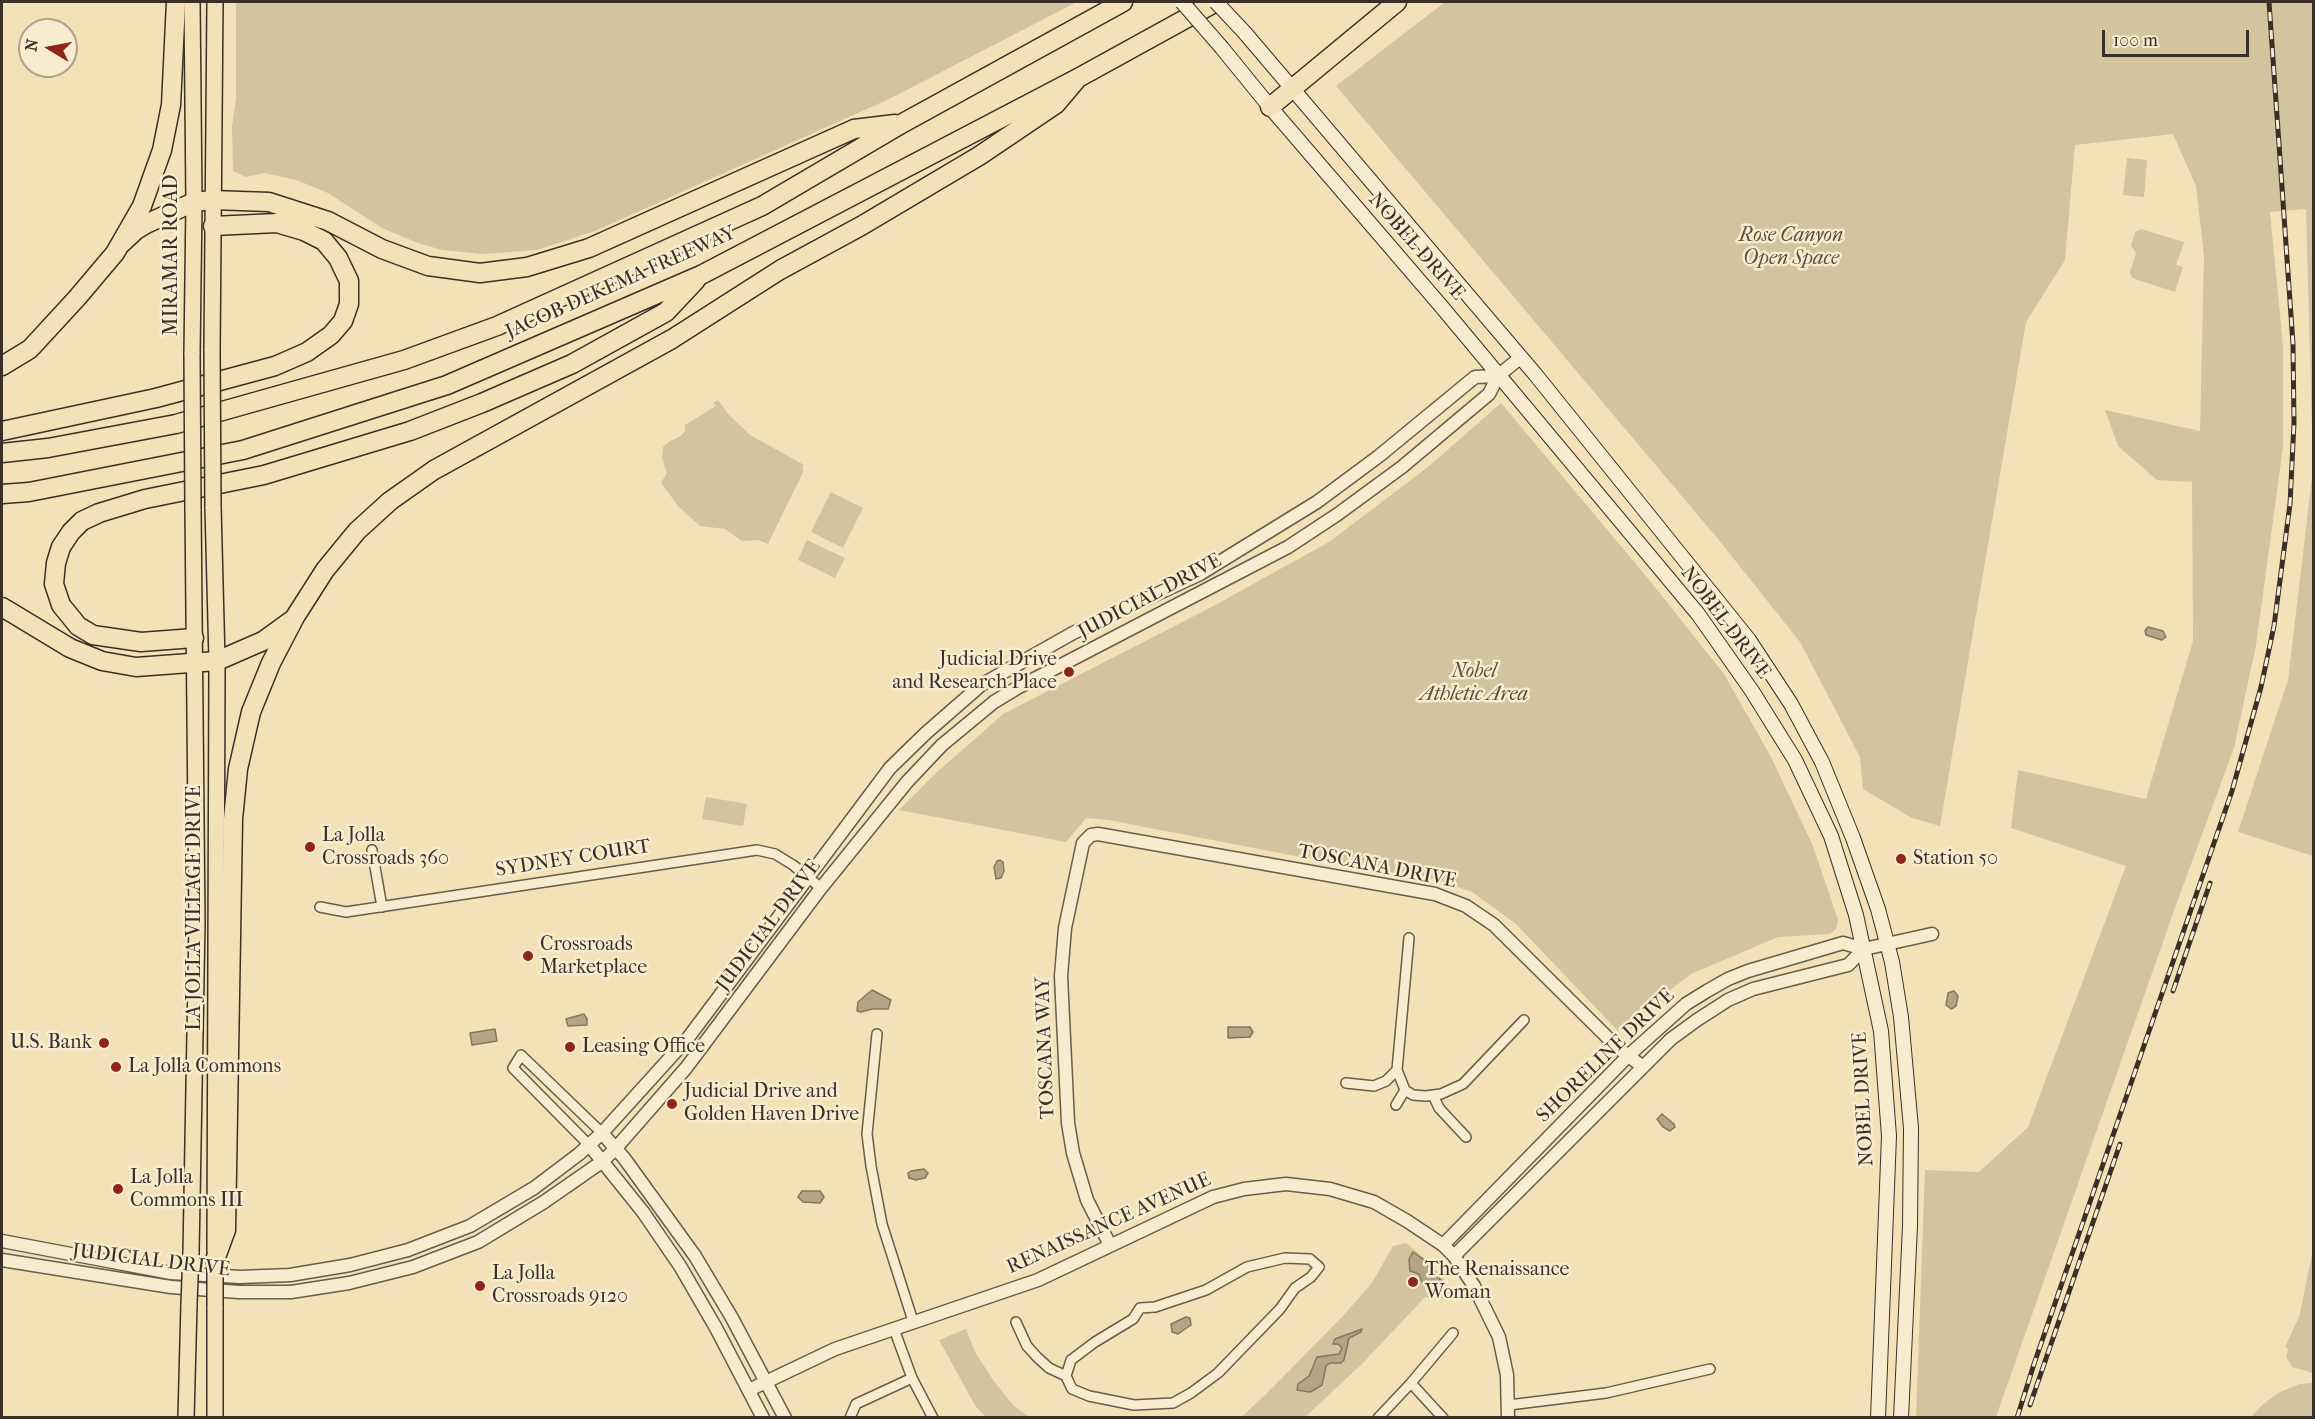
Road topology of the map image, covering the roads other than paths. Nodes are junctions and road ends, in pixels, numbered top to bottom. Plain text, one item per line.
1 (176, 2) edge
2 (192, 2) edge
3 (215, 2) edge
4 (1123, 2) edge
5 (1182, 2) edge
6 (1216, 2) edge
7 (1397, 2) edge
8 (1078, 78) junction
9 (1292, 88) junction
10 (1270, 107) junction
11 (903, 123) junction
12 (203, 201) junction
13 (213, 226) junction
14 (121, 244) junction
15 (701, 275) junction
16 (1521, 357) junction
17 (2, 366) edge
18 (1498, 376) junction
19 (2, 431) edge
20 (2, 453) edge
21 (2, 494) edge
22 (213, 507) joint
23 (193, 509) joint
24 (2, 607) edge
25 (296, 617) junction
26 (194, 638) junction
27 (217, 661) junction
28 (195, 664) junction
29 (1083, 843) joint
30 (372, 850) dead end
31 (808, 877) junction
32 (821, 888) junction
33 (382, 906) junction
34 (320, 907) dead end
35 (1932, 934) dead end
36 (1409, 938) dead end
37 (1887, 943) junction
38 (1864, 949) junction
39 (1524, 1020) dead end
40 (877, 1034) dead end
41 (1629, 1055) junction
42 (1643, 1067) junction
43 (1397, 1070) junction
44 (1346, 1083) dead end
45 (1405, 1090) junction
46 (1433, 1095) junction
47 (1396, 1105) dead end
48 (602, 1133) junction
49 (1466, 1137) dead end
50 (590, 1146) junction
51 (616, 1148) junction
52 (603, 1161) junction
53 (2, 1241) edge
54 (1110, 1245) junction
55 (1443, 1245) junction
56 (1454, 1256) junction
57 (2, 1260) edge
58 (215, 1260) junction
59 (913, 1322) junction
60 (1016, 1322) dead end
61 (894, 1329) junction
62 (1454, 1333) dead end
63 (1710, 1369) dead end
64 (1066, 1376) junction
65 (912, 1378) junction
66 (766, 1382) junction
67 (1411, 1383) junction
68 (748, 1390) junction
69 (1509, 1412) edge
70 (1446, 1417) edge
71 (186, 1418) edge
72 (214, 1418) edge
73 (763, 1418) edge
74 (785, 1418) edge
75 (850, 1418) edge
76 (933, 1418) edge
77 (1378, 1418) edge
78 (1878, 1418) edge
79 (1901, 1418) edge

1 - 14 highway
2 - 12 main road, MIRAMAR ROAD
3 - 12 main road, MIRAMAR ROAD
4 - 11 highway, JACOB DEKEMA FREEWAY
5 - 10 main road, NOBEL DRIVE, bridge
6 - 8 highway, JACOB DEKEMA FREEWAY
6 - 9 main road, NOBEL DRIVE, bridge
7 - 9 highway
8 - 15 highway, JACOB DEKEMA FREEWAY
8 - 25 highway
9 - 10 highway
9 - 16 main road, NOBEL DRIVE
10 - 18 main road, NOBEL DRIVE
11 - 12 highway
11 - 20 highway, JACOB DEKEMA FREEWAY
12 - 13 main road, MIRAMAR ROAD
12 - 14 highway
12 - 23 main road, MIRAMAR ROAD, bridge
13 - 19 highway
13 - 22 main road, MIRAMAR ROAD, bridge
14 - 17 highway
15 - 21 highway, JACOB DEKEMA FREEWAY
15 - 26 highway
16 - 18 street, JUDICIAL DRIVE
16 - 37 main road, NOBEL DRIVE
18 - 31 street, JUDICIAL DRIVE
18 - 32 street, JUDICIAL DRIVE
18 - 38 main road, NOBEL DRIVE
22 - 27 main road, LA JOLLA VILLAGE DRIVE
23 - 26 main road, LA JOLLA VILLAGE DRIVE
24 - 28 highway
25 - 27 highway
25 - 58 highway
26 - 28 main road, LA JOLLA VILLAGE DRIVE
27 - 28 highway
27 - 58 main road, LA JOLLA VILLAGE DRIVE
28 - 71 main road, LA JOLLA VILLAGE DRIVE, bridge
29 - 41 street, TOSCANA DRIVE
29 - 54 street, TOSCANA WAY
30 - 33 street
31 - 32 street, SYDNEY COURT
31 - 33 street, SYDNEY COURT
31 - 48 street, JUDICIAL DRIVE
32 - 51 street, JUDICIAL DRIVE
33 - 34 street, SYDNEY COURT
35 - 37 street, SHORELINE DRIVE
36 - 43 street
37 - 38 street, SHORELINE DRIVE
37 - 79 main road, NOBEL DRIVE
38 - 41 street, SHORELINE DRIVE
38 - 42 street, SHORELINE DRIVE
38 - 78 main road, NOBEL DRIVE
39 - 46 street
40 - 59 street
41 - 42 street, TOSCANA DRIVE
41 - 55 street, SHORELINE DRIVE
42 - 56 street, SHORELINE DRIVE
43 - 44 street
43 - 45 street
45 - 46 street
45 - 47 street
46 - 49 street
48 - 50 street, JUDICIAL DRIVE
48 - 50 street
48 - 51 street
50 - 52 street
50 - 53 street, JUDICIAL DRIVE
51 - 52 street, JUDICIAL DRIVE
51 - 66 street
52 - 57 street, JUDICIAL DRIVE
52 - 68 street
54 - 55 street, RENAISSANCE AVENUE
54 - 59 street, RENAISSANCE AVENUE
55 - 56 street, RENAISSANCE AVENUE
56 - 69 street, RENAISSANCE AVENUE
58 - 72 main road, LA JOLLA VILLAGE DRIVE, bridge
59 - 61 street, RENAISSANCE AVENUE
60 - 64 street
61 - 65 street
61 - 66 street, RENAISSANCE AVENUE
62 - 67 street
63 - 69 street
64 - 64 street
65 - 75 street
65 - 76 street
66 - 68 street, RENAISSANCE AVENUE
66 - 74 street
67 - 70 street
67 - 77 street
68 - 73 street

